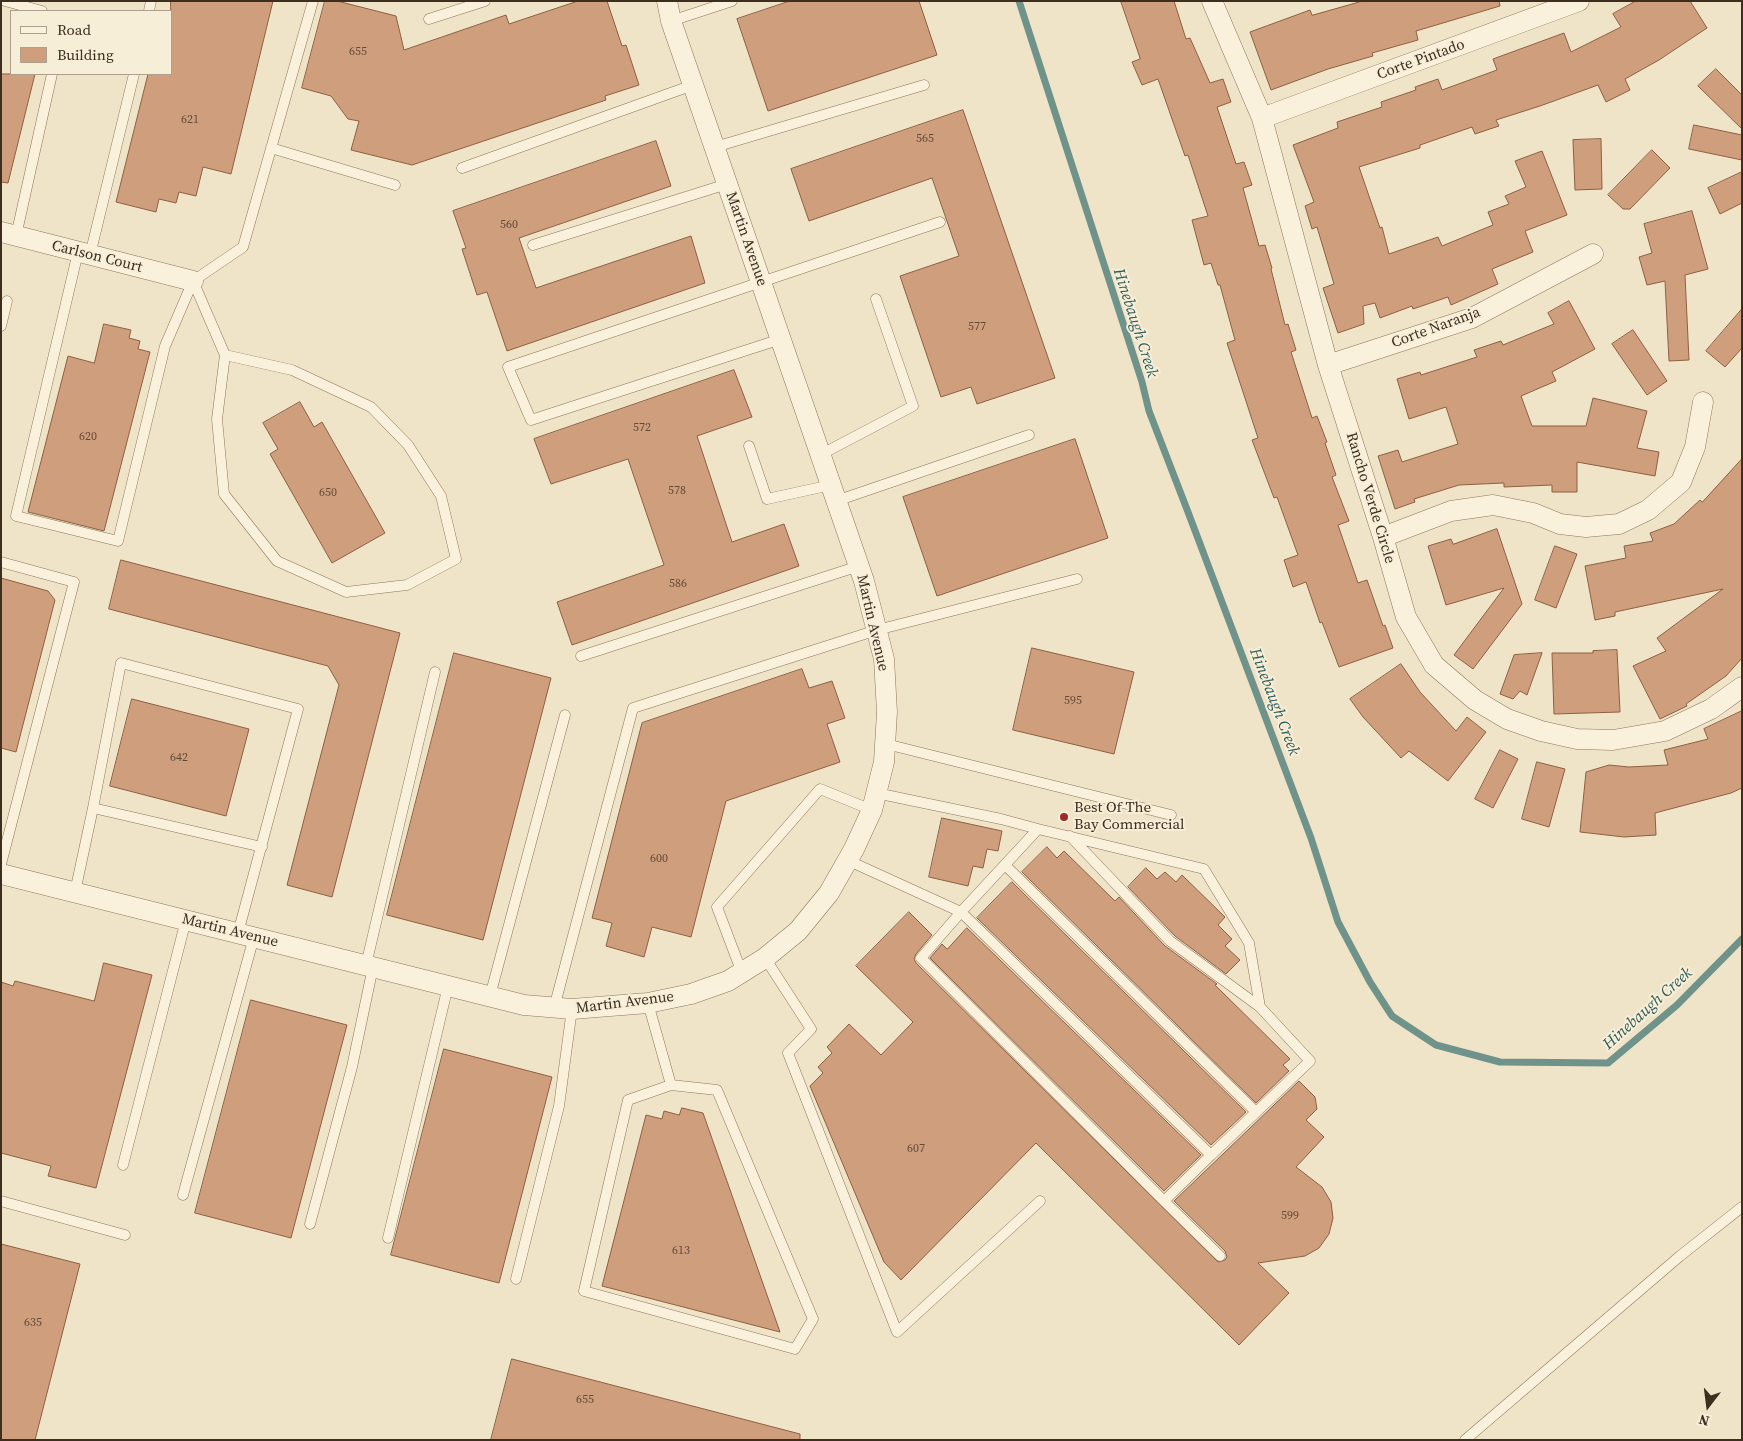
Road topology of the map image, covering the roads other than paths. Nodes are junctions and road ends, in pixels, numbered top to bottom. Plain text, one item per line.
1 (4, 1) edge
2 (313, 1) edge
3 (485, 1) edge
4 (732, 1) edge
5 (1212, 1) edge
6 (1579, 1) edge
7 (38, 10) edge
8 (669, 11) edge
9 (430, 19) dead end
10 (52, 75) edge
11 (134, 75) edge
12 (693, 85) junction
13 (924, 85) dead end
14 (1262, 118) junction
15 (715, 147) junction
16 (271, 148) junction
17 (462, 168) dead end
18 (727, 184) junction
19 (395, 185) dead end
20 (940, 222) dead end
21 (9, 234) edge
22 (533, 246) dead end
23 (84, 253) junction
24 (1594, 254) dead end
25 (193, 281) junction
26 (761, 283) junction
27 (876, 299) dead end
28 (7, 301) dead end
29 (1, 326) edge
30 (781, 339) junction
31 (225, 355) junction
32 (1328, 365) junction
33 (1703, 402) dead end
34 (1029, 434) dead end
35 (749, 446) dead end
36 (820, 455) junction
37 (834, 493) junction
38 (1384, 537) junction
39 (1, 562) edge
40 (858, 566) junction
41 (1077, 579) dead end
42 (876, 630) junction
43 (581, 656) dead end
44 (435, 672) dead end
45 (1742, 687) edge
46 (565, 714) dead end
47 (886, 744) junction
48 (874, 801) junction
49 (93, 808) junction
50 (1172, 815) dead end
51 (1038, 829) junction
52 (1070, 836) junction
53 (262, 847) junction
54 (847, 860) junction
55 (1, 864) edge
56 (1005, 865) junction
57 (1, 874) edge
58 (75, 892) junction
59 (961, 912) junction
60 (186, 920) junction
61 (246, 935) junction
62 (765, 958) junction
63 (369, 966) junction
64 (742, 973) junction
65 (448, 986) junction
66 (490, 996) junction
67 (648, 1003) junction
68 (1260, 1007) junction
69 (563, 1009) junction
70 (671, 1085) junction
71 (1256, 1112) junction
72 (1211, 1155) junction
73 (123, 1165) dead end
74 (184, 1195) dead end
75 (1040, 1201) dead end
76 (1164, 1201) junction
77 (1, 1202) edge
78 (1742, 1207) edge
79 (310, 1224) dead end
80 (125, 1234) dead end
81 (388, 1238) dead end
82 (1220, 1256) dead end
83 (516, 1279) dead end
84 (1465, 1440) edge

1 - 7 lane
2 - 16 lane
3 - 9 lane
4 - 8 lane
5 - 14 street, Rancho Verde Circle
6 - 14 street, Corte Pintado
8 - 12 street, Martin Avenue
10 - 21 lane
11 - 23 lane
12 - 15 street, Martin Avenue
12 - 17 lane
13 - 15 lane
14 - 32 street, Rancho Verde Circle
15 - 18 street, Martin Avenue
16 - 19 lane
16 - 25 lane
18 - 22 lane
18 - 26 street, Martin Avenue
20 - 26 lane
21 - 23 street, Carlson Court
23 - 25 street, Carlson Court
23 - 25 lane
24 - 32 street, Corte Naranja
25 - 31 lane
26 - 30 street, Martin Avenue
26 - 30 lane
27 - 36 lane
28 - 29 lane
30 - 36 street, Martin Avenue
31 - 31 lane
32 - 38 street, Rancho Verde Circle
33 - 38 street
34 - 37 lane
35 - 37 lane
36 - 37 street, Martin Avenue
37 - 40 street, Martin Avenue
38 - 45 street, Rancho Verde Circle
39 - 55 lane
40 - 42 street, Martin Avenue
40 - 43 lane
41 - 42 lane
42 - 47 street, Martin Avenue
42 - 69 lane
44 - 63 lane
46 - 66 lane
47 - 48 street, Martin Avenue
47 - 50 lane
48 - 51 lane
48 - 54 street, Martin Avenue
48 - 64 lane
49 - 53 lane
49 - 53 lane
49 - 58 lane
51 - 52 lane
51 - 56 lane
52 - 68 lane
52 - 68 lane
53 - 61 lane
54 - 59 lane
54 - 62 street, Martin Avenue
56 - 59 lane
56 - 71 lane
57 - 58 street, Martin Avenue
58 - 60 street, Martin Avenue
59 - 72 lane
59 - 76 lane
60 - 61 street, Martin Avenue
60 - 73 lane
61 - 63 street, Martin Avenue
61 - 74 lane
62 - 64 street, Martin Avenue
62 - 75 lane
63 - 65 street, Martin Avenue
63 - 79 lane
64 - 67 street, Martin Avenue
65 - 66 street, Martin Avenue
65 - 81 lane
66 - 69 street, Martin Avenue
67 - 69 street, Martin Avenue
67 - 70 lane
68 - 71 lane
69 - 83 lane
70 - 70 lane
71 - 72 lane
72 - 76 lane
76 - 82 lane
77 - 80 lane
78 - 84 lane

